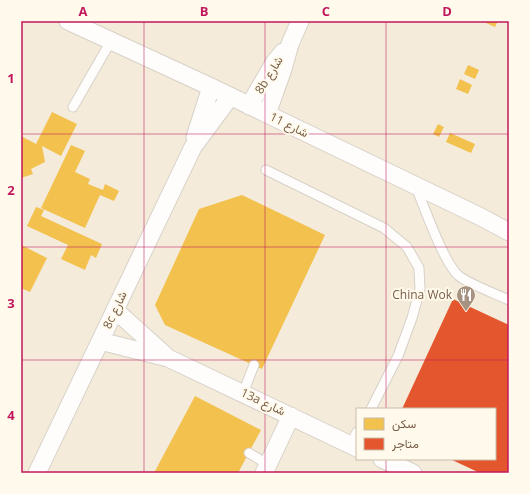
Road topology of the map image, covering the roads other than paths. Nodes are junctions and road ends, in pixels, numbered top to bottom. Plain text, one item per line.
1 (68, 21) edge
2 (300, 21) edge
3 (111, 41) junction
4 (290, 44) junction
5 (211, 87) junction
6 (230, 97) junction
7 (249, 106) junction
8 (73, 107) dead end
9 (267, 114) junction
10 (193, 147) junction
11 (266, 170) dead end
12 (415, 185) junction
13 (509, 232) edge
14 (509, 300) edge
15 (115, 310) junction
16 (100, 341) junction
17 (168, 358) junction
18 (254, 365) dead end
19 (243, 393) junction
20 (371, 408) edge
21 (291, 416) junction
22 (355, 442) edge
23 (249, 453) dead end
24 (388, 464) edge
25 (267, 469) edge
26 (37, 473) edge
27 (413, 473) edge

1 - 3 street, شارع 11
2 - 4 street, 8b شارع
3 - 5 street, شارع 11
3 - 8 lane
4 - 7 street, 8b شارع
4 - 9 street, 8b شارع
5 - 6 street, شارع 11
5 - 10 street, 8c شارع
6 - 7 street, شارع 11
6 - 10 street, 8c شارع
7 - 9 street, شارع 11
9 - 12 street, شارع 11
10 - 15 street, 8c شارع
11 - 20 lane
12 - 13 street, شارع 11
12 - 14 lane
15 - 16 street, 8c شارع
15 - 17 street, 13a شارع
16 - 17 street, 13a شارع
16 - 26 street, 8c شارع
17 - 19 street, 13a شارع
18 - 19 lane
19 - 21 street, 13a شارع
21 - 22 street, 13a شارع
21 - 25 street
23 - 25 lane
24 - 27 street

